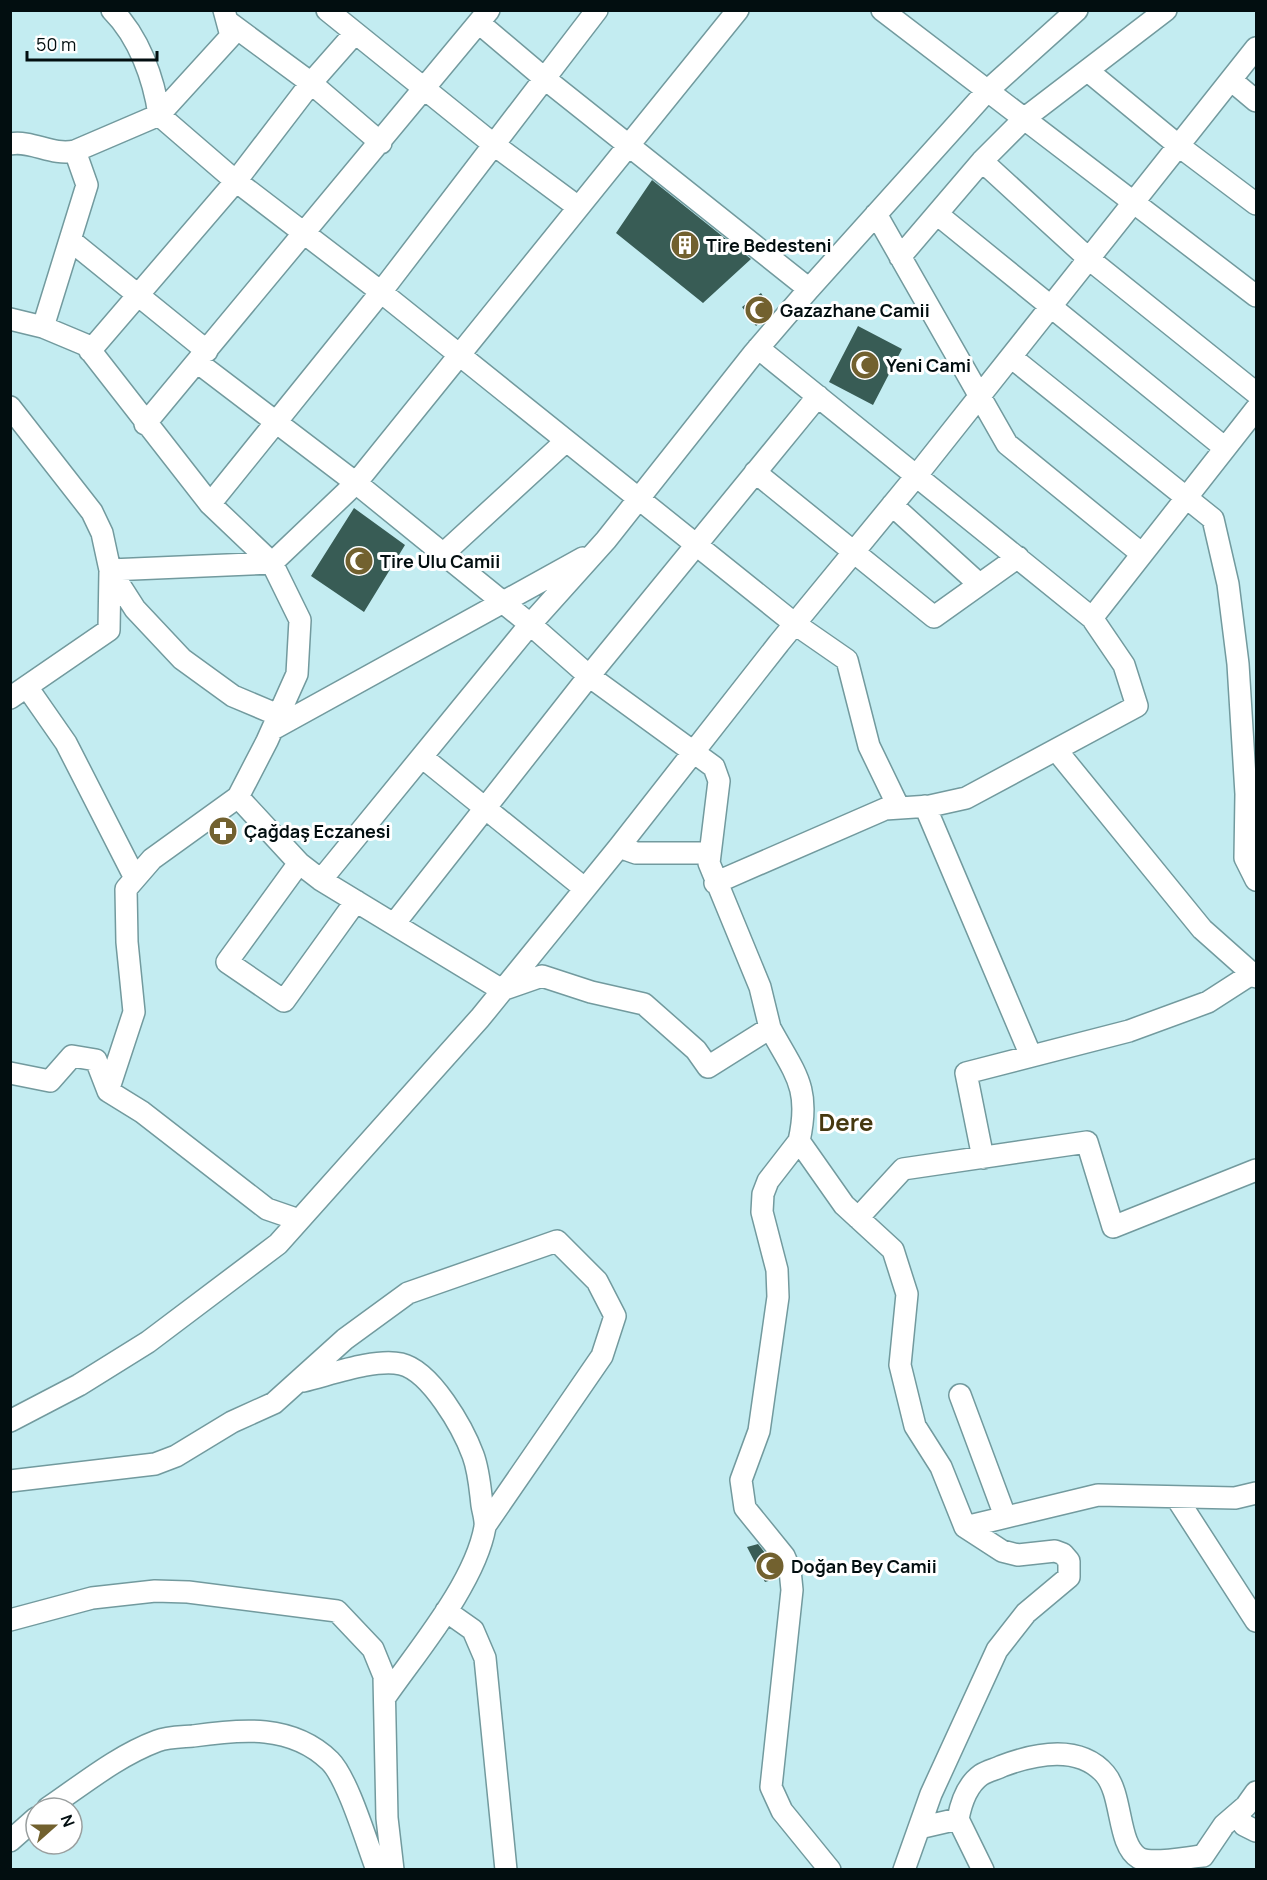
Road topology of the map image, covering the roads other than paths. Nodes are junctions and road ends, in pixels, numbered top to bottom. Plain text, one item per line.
1 (112, 10) edge
2 (327, 10) edge
3 (597, 10) edge
4 (738, 10) edge
5 (882, 10) edge
6 (1077, 10) edge
7 (1166, 10) edge
8 (225, 16) edge
9 (480, 16) edge
10 (355, 33) junction
11 (1257, 48) edge
12 (1088, 71) junction
13 (544, 78) junction
14 (1231, 80) junction
15 (311, 83) junction
16 (426, 88) junction
17 (987, 91) junction
18 (1257, 101) edge
19 (159, 115) junction
20 (1025, 118) junction
21 (381, 142) junction
22 (10, 144) edge
23 (493, 144) junction
24 (629, 144) junction
25 (1179, 146) junction
26 (75, 151) junction
27 (982, 161) junction
28 (236, 181) junction
29 (1133, 203) junction
30 (1257, 204) edge
31 (578, 207) junction
32 (876, 214) junction
33 (937, 214) junction
34 (304, 235) junction
35 (70, 240) junction
36 (900, 257) junction
37 (1089, 258) junction
38 (809, 289) junction
39 (381, 292) junction
40 (139, 296) junction
41 (1257, 296) edge
42 (1050, 307) junction
43 (10, 319) edge
44 (43, 327) junction
45 (758, 348) junction
46 (90, 351) junction
47 (202, 356) junction
48 (458, 356) junction
49 (1011, 357) junction
50 (1257, 393) edge
51 (818, 396) junction
52 (979, 397) junction
53 (10, 407) edge
54 (1257, 409) edge
55 (276, 422) junction
56 (145, 424) junction
57 (566, 441) junction
58 (1226, 448) junction
59 (755, 472) junction
60 (917, 474) junction
61 (356, 483) junction
62 (1187, 497) junction
63 (639, 499) junction
64 (210, 504) junction
65 (892, 505) junction
66 (696, 544) junction
67 (597, 550) junction
68 (854, 552) junction
69 (443, 554) junction
70 (1142, 554) junction
71 (1018, 557) junction
72 (272, 563) junction
73 (110, 570) junction
74 (979, 584) junction
75 (503, 602) junction
76 (1092, 618) junction
77 (795, 624) junction
78 (531, 625) junction
79 (1247, 663) edge
80 (589, 676) junction
81 (19, 692) edge
82 (275, 722) junction
83 (1057, 751) junction
84 (693, 752) junction
85 (422, 757) junction
86 (238, 797) junction
87 (485, 806) junction
88 (925, 806) junction
89 (899, 808) junction
90 (619, 848) junction
91 (709, 853) junction
92 (298, 863) junction
93 (135, 878) junction
94 (321, 880) junction
95 (1257, 880) edge
96 (715, 883) junction
97 (584, 888) junction
98 (356, 901) junction
99 (394, 924) junction
100 (1255, 975) edge
101 (502, 990) junction
102 (770, 1028) junction
103 (1031, 1056) junction
104 (10, 1073) edge
105 (108, 1092) junction
106 (799, 1141) junction
107 (983, 1158) junction
108 (1257, 1170) edge
109 (858, 1218) junction
110 (299, 1220) junction
111 (302, 1381) junction
112 (960, 1395) dead end
113 (11, 1422) edge
114 (10, 1481) edge
115 (1257, 1493) edge
116 (1176, 1497) junction
117 (1005, 1516) junction
118 (485, 1526) junction
119 (965, 1527) junction
120 (446, 1611) junction
121 (10, 1620) edge
122 (1257, 1621) edge
123 (386, 1696) junction
124 (1257, 1792) edge
125 (66, 1796) edge
126 (1236, 1814) junction
127 (958, 1819) junction
128 (919, 1828) junction
129 (24, 1829) edge
130 (1257, 1831) edge
131 (10, 1841) edge
132 (377, 1869) edge
133 (393, 1869) edge
134 (506, 1869) edge
135 (830, 1869) edge
136 (904, 1869) edge
137 (982, 1869) edge

1 - 19 street
2 - 10 street
3 - 13 street
4 - 24 street
5 - 17 street
6 - 17 street
7 - 12 street
8 - 15 street
8 - 19 street
9 - 13 street
9 - 16 street
10 - 15 street
10 - 16 street
11 - 14 street
12 - 20 street
12 - 25 street
13 - 23 street
13 - 24 street
14 - 18 street
14 - 25 street
15 - 21 street
15 - 28 street
16 - 21 street
16 - 23 street
17 - 20 street
17 - 32 street
19 - 26 street
19 - 28 street
20 - 27 street
20 - 29 street
21 - 34 street
22 - 26 street
23 - 31 street
23 - 39 street
24 - 31 street
24 - 38 street
25 - 29 street
25 - 30 street
26 - 35 street
27 - 33 street
27 - 37 street
28 - 34 street
28 - 40 street
29 - 37 street
29 - 41 street
31 - 48 street
32 - 36 street
32 - 38 street
33 - 36 street
33 - 42 street
34 - 39 street
34 - 47 street
35 - 40 street
35 - 44 street
36 - 52 street
37 - 42 street
37 - 50 street
38 - 45 street
39 - 48 street
39 - 55 street
40 - 46 street
40 - 47 street
42 - 49 street
42 - 58 street
43 - 44 street
44 - 46 street
45 - 51 street
45 - 63 street
46 - 56 street
47 - 55 street
47 - 56 street
48 - 57 street
48 - 61 street
49 - 52 street
49 - 62 street
51 - 59 street
51 - 60 street
52 - 60 street
52 - 70 street
53 - 73 street
54 - 58 street
55 - 61 street
55 - 64 street
56 - 64 street
57 - 63 street
57 - 69 street
58 - 62 street
59 - 66 street
59 - 68 street
60 - 65 street
60 - 71 street
61 - 69 street
61 - 72 street
62 - 70 street
62 - 79 street
63 - 66 street
63 - 67 street
64 - 72 street
65 - 68 street
65 - 74 street
66 - 77 street
66 - 80 street
67 - 75 street
67 - 78 street
68 - 74 street
68 - 77 street
69 - 75 street
70 - 76 street
71 - 74 street
71 - 76 street
72 - 73 street
72 - 82 street
73 - 81 street
73 - 82 street
75 - 78 street
75 - 82 street
76 - 83 street
77 - 84 street
77 - 89 street
78 - 80 street
78 - 85 street
79 - 95 street
80 - 84 street
80 - 87 street
81 - 93 street
82 - 86 street
83 - 88 street
83 - 100 street
84 - 90 street
84 - 91 street
85 - 87 street
85 - 94 street
86 - 92 street
86 - 93 street
87 - 97 street
87 - 99 street
88 - 89 street
88 - 103 street
89 - 96 street
90 - 91 street
90 - 97 street
91 - 96 street
92 - 94 street
92 - 98 street
93 - 105 street
94 - 98 street
96 - 102 street
97 - 101 street
98 - 99 street
99 - 101 street
100 - 103 street
101 - 102 street
101 - 110 street
102 - 106 street
103 - 107 street
104 - 105 street
105 - 110 street
106 - 109 street
106 - 135 street
107 - 108 street
107 - 109 street
109 - 119 street
110 - 113 street
111 - 114 street
111 - 118 street
111 - 118 street
112 - 117 street
115 - 116 street
116 - 117 street
116 - 122 street
117 - 119 street
118 - 120 street
119 - 128 street
120 - 123 street
120 - 134 street
121 - 123 street
123 - 133 street
124 - 126 street
125 - 132 street
126 - 127 street
126 - 130 street
127 - 128 street
127 - 137 street
128 - 136 street
129 - 131 street

